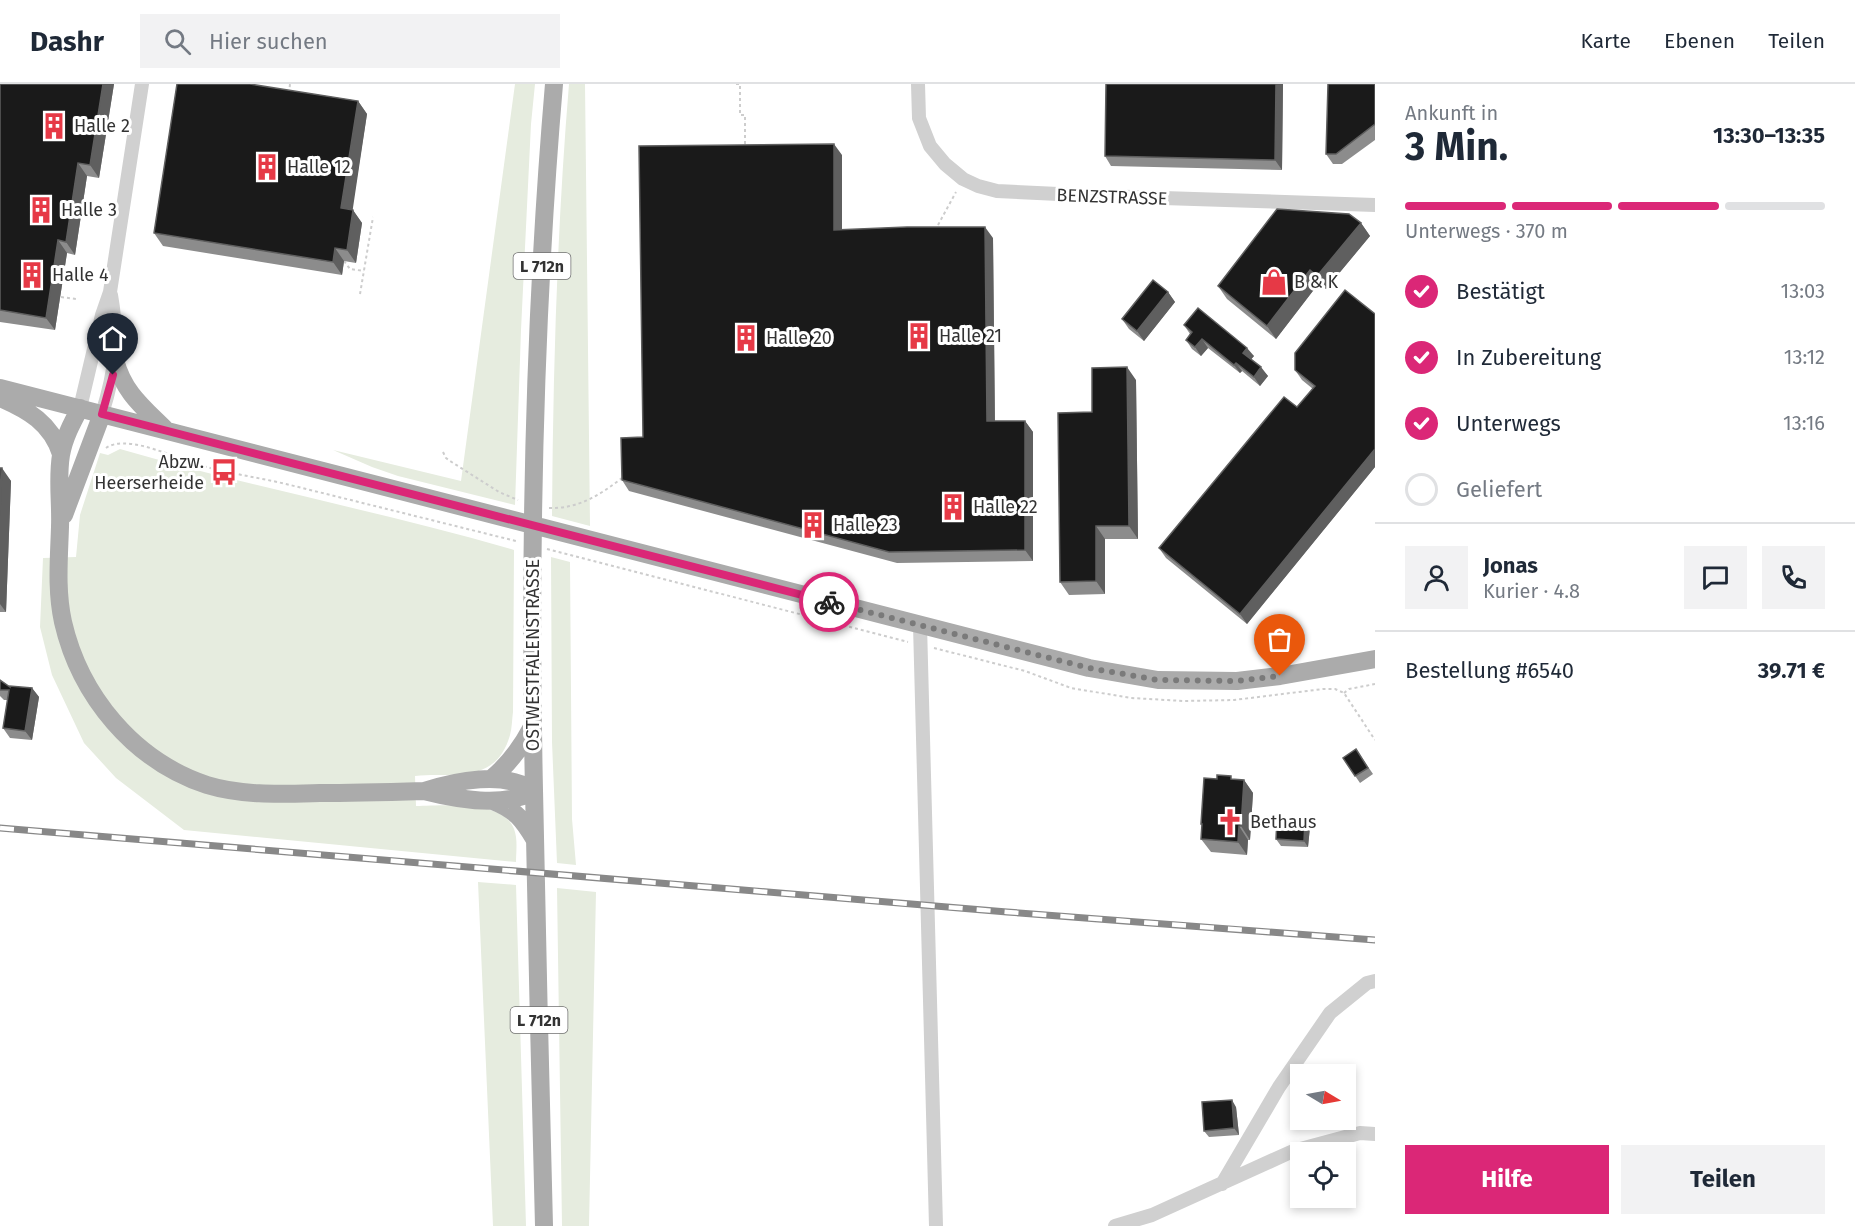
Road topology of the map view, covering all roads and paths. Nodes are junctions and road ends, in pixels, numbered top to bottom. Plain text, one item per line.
1 (142, 84) edge
2 (290, 84) edge
3 (554, 84) edge
4 (736, 84) edge
5 (918, 84) edge
6 (287, 101) edge
7 (745, 147) edge
8 (963, 179) junction
9 (1375, 205) edge
10 (373, 217) dead end
11 (938, 225) edge
12 (344, 261) edge
13 (364, 271) junction
14 (110, 292) junction
15 (360, 294) dead end
16 (61, 297) dead end
17 (76, 299) dead end
18 (116, 360) junction
19 (0, 388) edge
20 (0, 398) edge
21 (80, 408) junction
22 (102, 414) junction
23 (168, 431) junction
24 (106, 449) dead end
25 (61, 454) junction
26 (61, 526) junction
27 (518, 542) dead end
28 (541, 548) dead end
29 (920, 626) junction
30 (921, 645) junction
31 (1375, 661) edge
32 (1375, 684) edge
33 (533, 725) junction
34 (1375, 740) edge
35 (491, 779) junction
36 (534, 791) junction
37 (424, 792) junction
38 (492, 800) junction
39 (535, 840) junction
40 (1375, 981) edge
41 (1375, 1134) edge
42 (1222, 1184) junction
43 (544, 1226) edge
44 (936, 1226) edge
45 (1115, 1226) edge

1 - 14 street
2 - 6 path
3 - 33 main road, OSTWESTFALENSTRASSE / L 712n
4 - 7 path
5 - 8 street, BENZSTRASSE
8 - 9 street, BENZSTRASSE
8 - 11 path
10 - 13 path
12 - 13 path
13 - 15 path
14 - 18 street
14 - 21 street
16 - 17 path
18 - 22 street
18 - 23 main road
19 - 21 main road
20 - 25 main road
21 - 22 main road
21 - 25 main road
22 - 23 main road
22 - 26 main road
23 - 29 main road
24 - 27 path
25 - 26 main road
26 - 37 main road
28 - 30 path
29 - 30 street
29 - 31 main road
30 - 44 street
32 - 34 path
33 - 35 main road
33 - 36 main road, OSTWESTFALENSTRASSE / L 712n
35 - 36 main road
35 - 37 main road
36 - 38 main road
36 - 39 main road, OSTWESTFALENSTRASSE / L 712n
37 - 38 main road
38 - 39 main road
39 - 43 main road, OSTWESTFALENSTRASSE / L 712n
40 - 42 street
41 - 42 street
42 - 45 street

